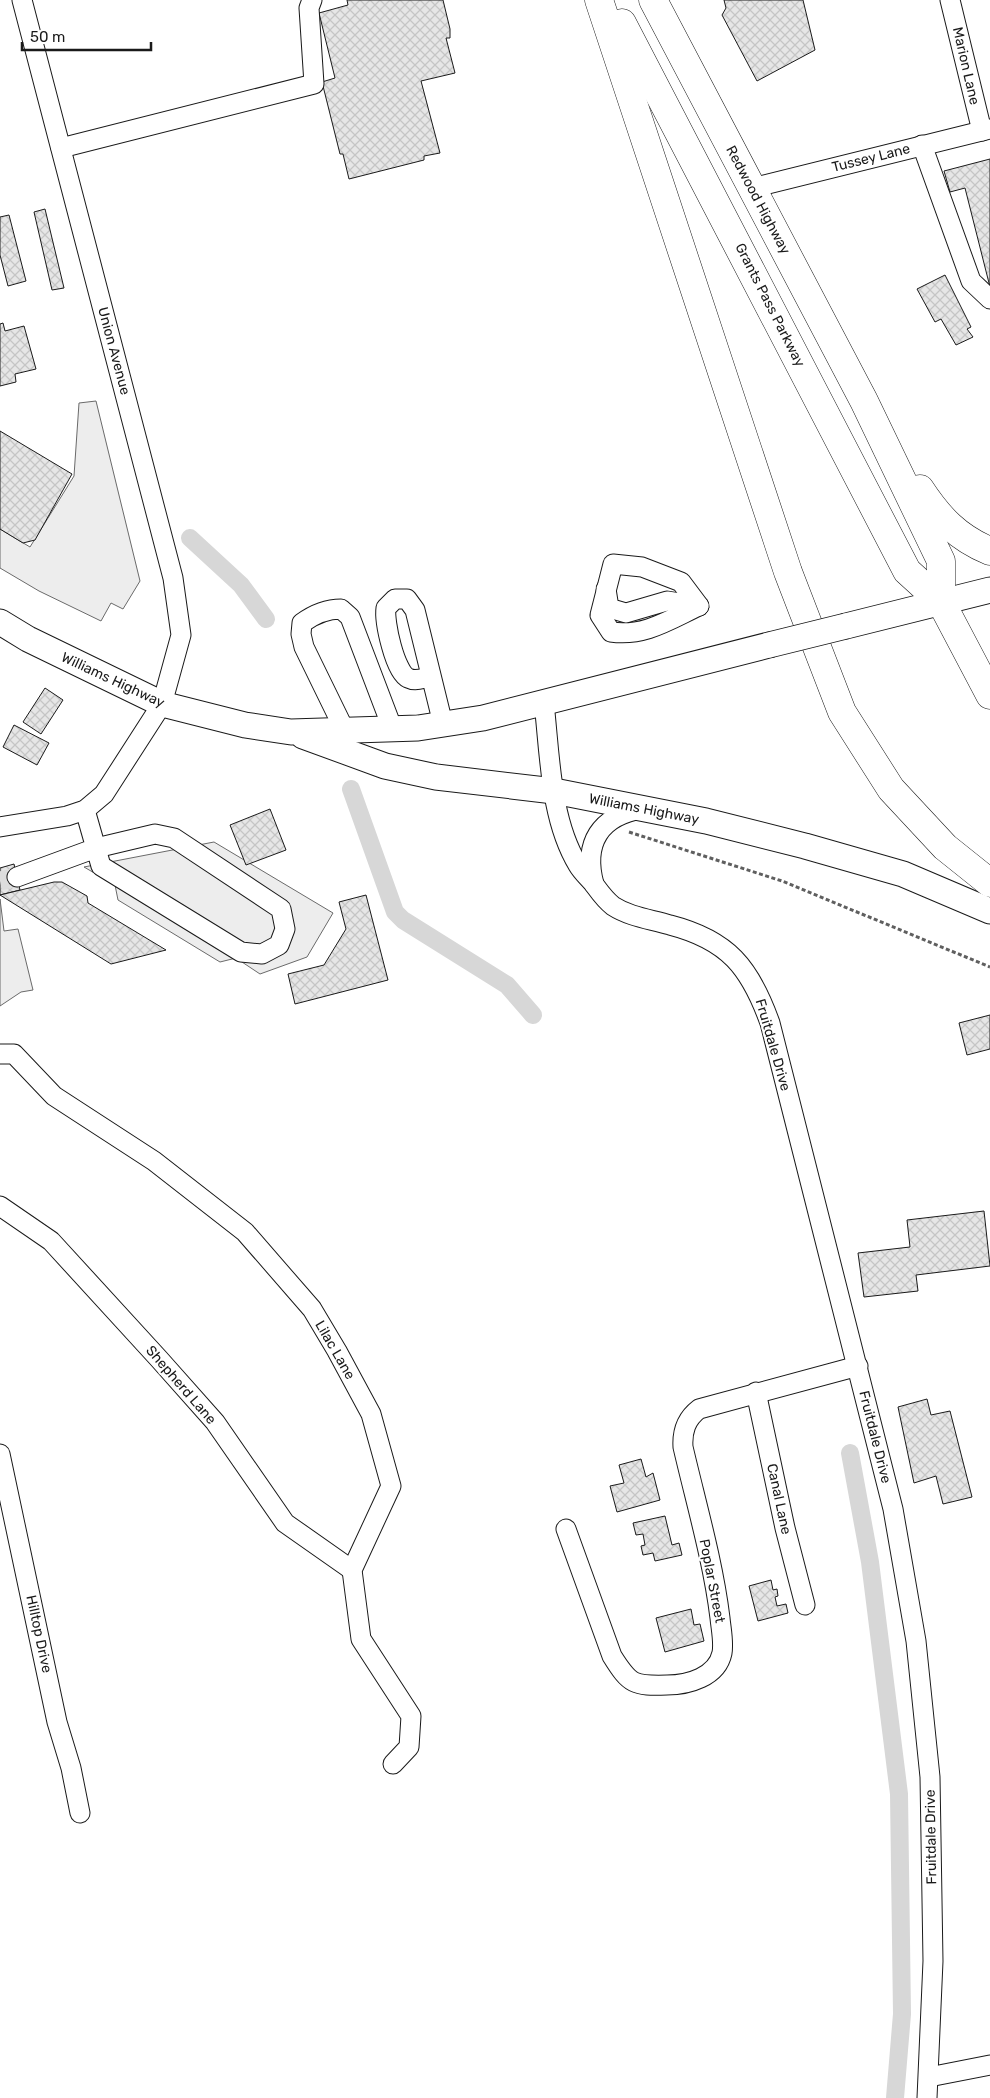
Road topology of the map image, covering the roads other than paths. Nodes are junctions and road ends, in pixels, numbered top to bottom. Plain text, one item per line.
1 (22, 0) edge
2 (312, 0) edge
3 (599, 0) edge
4 (609, 0) edge
5 (652, 0) edge
6 (950, 0) edge
7 (986, 130) edge
8 (922, 145) junction
9 (61, 148) junction
10 (752, 188) junction
11 (990, 299) edge
12 (864, 401) junction
13 (990, 552) edge
14 (990, 590) edge
15 (941, 602) junction
16 (698, 606) joint
17 (0, 622) edge
18 (431, 676) dead end
19 (990, 696) edge
20 (544, 703) junction
21 (162, 704) junction
22 (443, 724) junction
23 (393, 730) junction
24 (346, 731) junction
25 (292, 732) junction
26 (554, 791) junction
27 (646, 809) junction
28 (85, 810) junction
29 (0, 827) edge
30 (96, 848) junction
31 (16, 873) tunnel mouth
32 (990, 883) edge
33 (594, 884) junction
34 (990, 911) edge
35 (0, 1054) edge
36 (0, 1206) edge
37 (858, 1366) junction
38 (756, 1392) junction
39 (0, 1454) edge
40 (566, 1529) dead end
41 (352, 1570) junction
42 (805, 1605) dead end
43 (393, 1764) dead end
44 (80, 1813) dead end
45 (990, 2065) edge
46 (929, 2077) junction
47 (927, 2098) edge

1 - 9 street, Union Avenue
2 - 9 street
3 - 32 highway
4 - 15 highway, Grants Pass Parkway
5 - 10 highway, Redwood Highway
6 - 7 street, Marion Lane
7 - 8 street, Tussey Lane
8 - 10 street, Tussey Lane
8 - 11 street
9 - 21 street, Union Avenue
10 - 12 highway, Redwood Highway
12 - 13 highway
12 - 15 highway, Grants Pass Parkway
14 - 15 main road, Williams Highway
15 - 19 highway, Grants Pass Parkway
15 - 20 main road, Williams Highway, bridge
16 - 16 street
17 - 21 main road, Williams Highway
18 - 22 street
20 - 22 main road, Williams Highway
20 - 26 street, Fruitdale Drive
21 - 25 main road, Williams Highway
21 - 28 street, Union Avenue
22 - 23 main road, Williams Highway
23 - 24 main road, Williams Highway
23 - 24 street
24 - 25 main road, Williams Highway
25 - 26 main road, Williams Highway
26 - 27 main road, Williams Highway
26 - 33 street, Fruitdale Drive
27 - 33 street
27 - 34 main road, Williams Highway
28 - 29 street
28 - 30 street
30 - 30 street
30 - 31 street
33 - 37 street, Fruitdale Drive
35 - 41 street, Lilac Lane
36 - 41 street, Shepherd Lane
37 - 38 street, Poplar Street
37 - 46 street, Fruitdale Drive
38 - 40 street, Poplar Street
38 - 42 street, Canal Lane
39 - 44 street, Hilltop Drive
41 - 43 street
45 - 46 street
46 - 47 street, Fruitdale Drive

